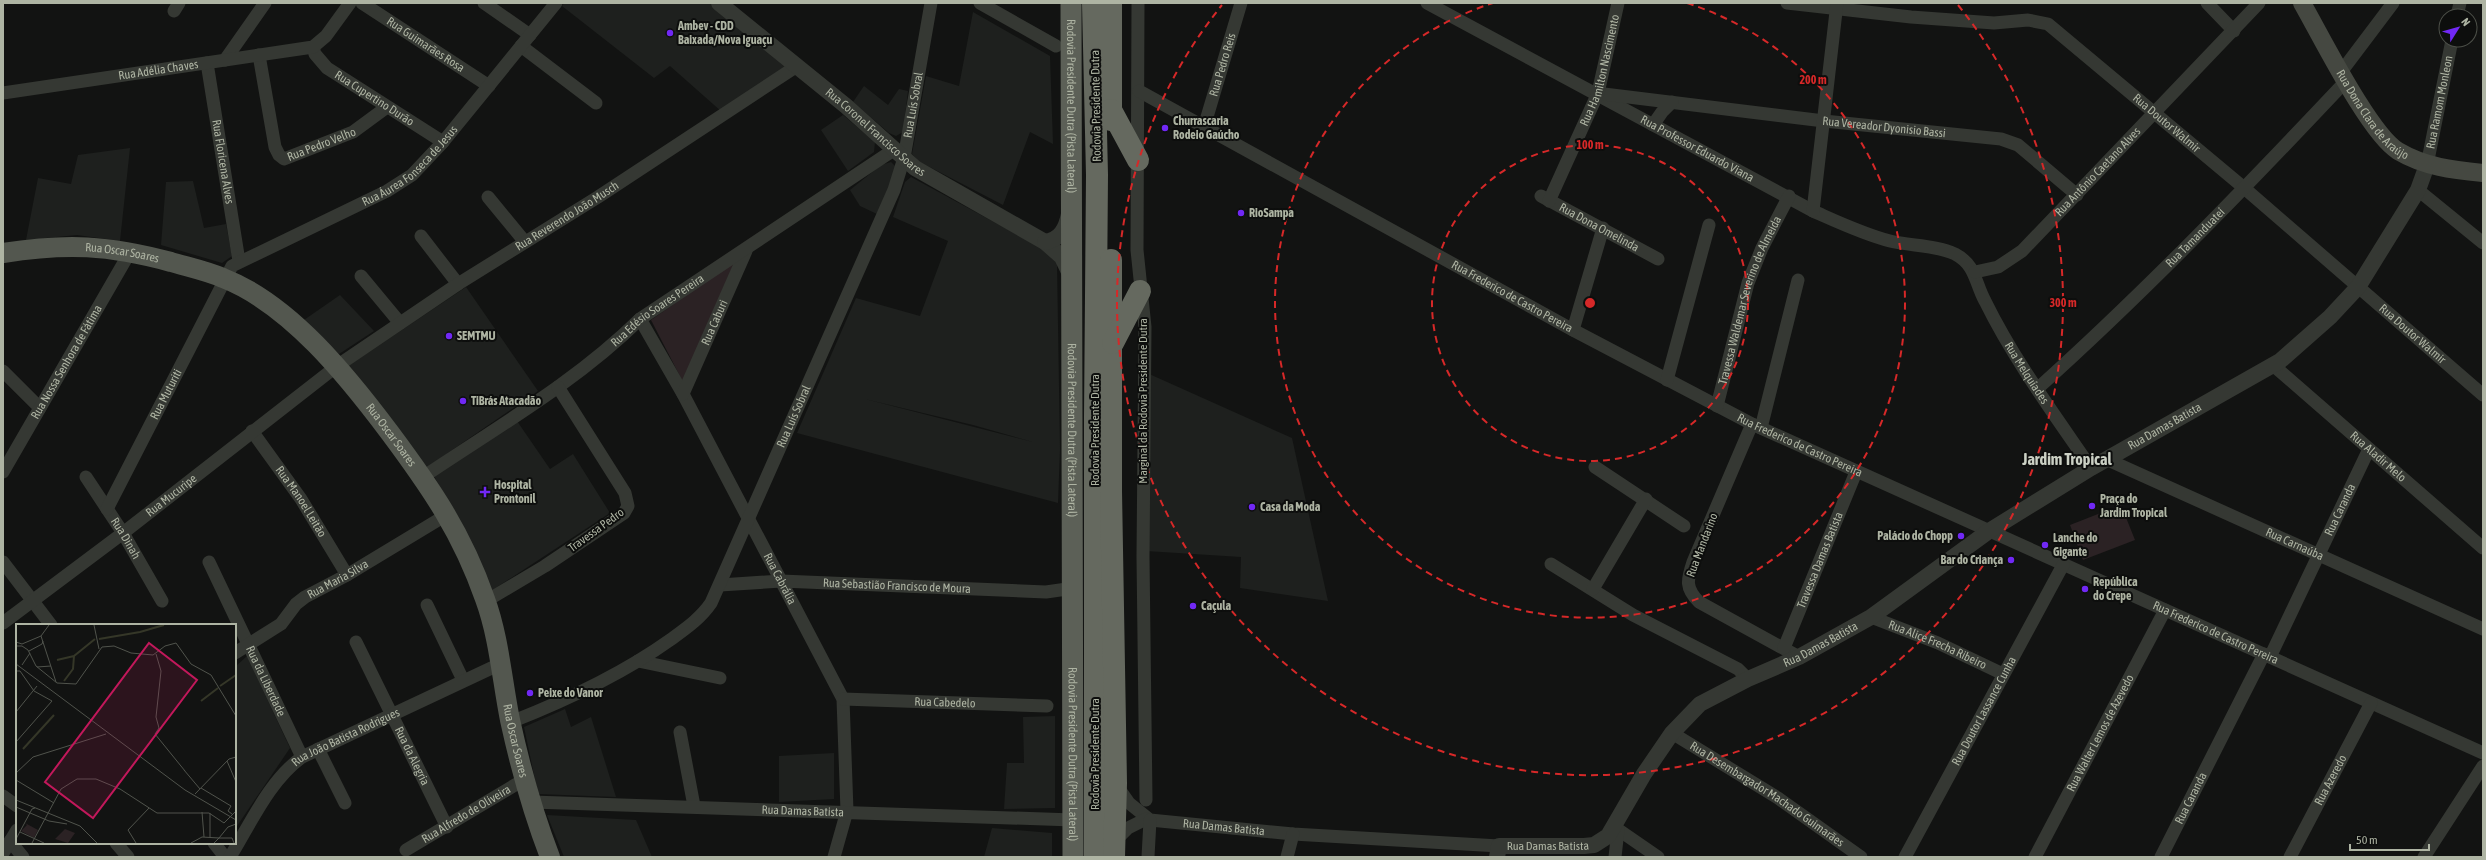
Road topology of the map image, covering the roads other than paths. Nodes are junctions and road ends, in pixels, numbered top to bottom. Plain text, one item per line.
1 (265, 3) edge
2 (350, 3) edge
3 (362, 3) edge
4 (484, 3) edge
5 (556, 3) edge
6 (719, 3) edge
7 (931, 3) edge
8 (980, 3) edge
9 (1071, 3) edge
10 (1093, 3) edge
11 (1111, 3) edge
12 (1138, 3) edge
13 (1241, 3) edge
14 (1427, 3) edge
15 (1618, 3) edge
16 (1787, 3) edge
17 (2207, 3) edge
18 (2259, 3) edge
19 (2302, 3) edge
20 (2393, 3) edge
21 (1837, 6) edge
22 (2234, 31) junction
23 (530, 35) junction
24 (521, 46) junction
25 (1056, 46) dead end
26 (313, 47) junction
27 (2450, 48) edge
28 (259, 55) junction
29 (224, 60) junction
30 (207, 63) junction
31 (797, 66) junction
32 (2344, 76) junction
33 (489, 86) junction
34 (1139, 91) junction
35 (3, 93) edge
36 (1598, 93) junction
37 (1672, 102) junction
38 (596, 103) dead end
39 (387, 107) junction
40 (1111, 110) junction
41 (2154, 113) junction
42 (1824, 121) junction
43 (1653, 125) junction
44 (1204, 127) junction
45 (443, 142) junction
46 (900, 154) junction
47 (1138, 160) junction
48 (2427, 165) junction
49 (2483, 173) edge
50 (2243, 187) junction
51 (2418, 190) junction
52 (2077, 195) junction
53 (1789, 196) junction
54 (488, 197) dead end
55 (1545, 198) joint
56 (1072, 200) junction
57 (1813, 211) junction
58 (1709, 225) dead end
59 (1603, 228) junction
60 (421, 236) dead end
61 (525, 242) junction
62 (1045, 242) junction
63 (2483, 243) edge
64 (746, 250) junction
65 (130, 252) junction
66 (3, 253) edge
67 (1658, 259) dead end
68 (239, 261) junction
69 (1975, 272) junction
70 (361, 276) dead end
71 (224, 278) junction
72 (1072, 279) junction
73 (1798, 280) dead end
74 (458, 284) junction
75 (2358, 287) junction
76 (1140, 291) junction
77 (640, 319) junction
78 (400, 323) junction
79 (1573, 330) junction
80 (1112, 346) junction
81 (337, 366) junction
82 (2274, 366) junction
83 (3, 371) edge
84 (1667, 380) junction
85 (558, 387) junction
86 (2038, 389) junction
87 (683, 394) junction
88 (2483, 395) edge
89 (1717, 406) junction
90 (40, 408) junction
91 (1756, 426) junction
92 (252, 431) junction
93 (2369, 449) junction
94 (2106, 459) junction
95 (1595, 467) dead end
96 (2091, 468) junction
97 (3, 472) edge
98 (1856, 472) junction
99 (86, 477) dead end
100 (423, 477) junction
101 (1646, 499) junction
102 (107, 509) junction
103 (448, 514) junction
104 (748, 520) junction
105 (1684, 526) dead end
106 (1989, 531) junction
107 (123, 533) junction
108 (2483, 548) edge
109 (2319, 555) junction
110 (3, 562) edge
111 (209, 562) dead end
112 (1551, 564) dead end
113 (2063, 565) junction
114 (347, 575) junction
115 (781, 581) junction
116 (720, 585) junction
117 (1074, 588) junction
118 (1593, 589) junction
119 (32, 600) junction
120 (162, 601) dead end
121 (486, 601) junction
122 (427, 605) dead end
123 (2165, 610) junction
124 (1871, 617) junction
125 (3, 623) edge
126 (50, 624) edge
127 (2483, 629) edge
128 (249, 642) junction
129 (356, 642) dead end
130 (1784, 648) junction
131 (236, 652) edge
132 (2267, 656) junction
133 (1799, 658) junction
134 (638, 661) junction
135 (500, 664) junction
136 (2003, 674) junction
137 (720, 678) dead end
138 (1748, 679) junction
139 (463, 680) junction
140 (843, 699) junction
141 (2371, 703) junction
142 (1047, 706) dead end
143 (391, 714) junction
144 (511, 722) junction
145 (680, 732) dead end
146 (1672, 733) junction
147 (318, 749) junction
148 (2483, 753) edge
149 (302, 757) junction
150 (2483, 766) edge
151 (525, 779) junction
152 (1116, 783) junction
153 (3, 796) edge
154 (1146, 800) dead end
155 (532, 802) junction
156 (345, 803) dead end
157 (16, 805) edge
158 (694, 806) junction
159 (847, 811) junction
160 (1073, 820) junction
161 (1148, 820) junction
162 (447, 827) junction
163 (1616, 828) junction
164 (16, 832) edge
165 (1293, 834) junction
166 (10, 841) junction
167 (117, 844) edge
168 (215, 844) edge
169 (406, 850) dead end
170 (1114, 850) edge
171 (1498, 851) edge
172 (3, 853) edge
173 (22, 857) edge
174 (128, 857) edge
175 (225, 857) edge
176 (230, 857) edge
177 (550, 857) edge
178 (834, 857) edge
179 (1073, 857) edge
180 (1095, 857) edge
181 (1148, 857) edge
182 (1287, 857) edge
183 (1615, 857) edge
184 (1658, 857) edge
185 (1861, 857) edge
186 (1905, 857) edge
187 (2035, 857) edge
188 (2161, 857) edge
189 (2290, 857) edge
190 (2424, 857) edge

1 - 29 street
2 - 26 street
3 - 33 street, Rua Guimarães Rosa
4 - 23 street
5 - 23 street, Rua Áurea Fonseca de Jesus
6 - 31 street, Rua Coronel Francisco Soares
7 - 46 street, Rua Luís Sobral
8 - 25 street
9 - 56 highway, Rodovia Presidente Dutra (Pista Lateral)
10 - 180 highway, Rodovia Presidente Dutra
11 - 40 highway, Rodovia Presidente Dutra
12 - 34 street, Marginal da Rodovia Presidente Dutra
13 - 44 street, Rua Pedro Reis
14 - 36 street, Rua Professor Eduardo Viana
15 - 36 street, Rua Hamilton Nascimento
16 - 21 street, Rua Doutor Walmir
17 - 22 street
18 - 22 street, Rua Antônio Caetano Alves
19 - 32 main road, Rua Dona Clara de Araújo
20 - 32 street, Rua Tamanduateí
21 - 41 street, Rua Doutor Walmir
21 - 42 street
22 - 41 street, Rua Antônio Caetano Alves
23 - 24 street, Rua Áurea Fonseca de Jesus
24 - 33 street, Rua Áurea Fonseca de Jesus
24 - 38 street
26 - 28 street, Rua Adélia Chaves
26 - 39 street, Rua Cupertino Durão
27 - 48 street, Rua Ramom Monleon
28 - 29 street, Rua Adélia Chaves
28 - 39 street, Rua Pedro Velho
29 - 30 street, Rua Adélia Chaves
30 - 35 street, Rua Adélia Chaves
30 - 68 street, Rua Floricena Alves
31 - 46 street, Rua Coronel Francisco Soares
31 - 61 street, Rua Reverendo João Musch
32 - 48 main road, Rua Dona Clara de Araújo
32 - 50 street, Rua Tamanduateí
33 - 45 street, Rua Áurea Fonseca de Jesus
34 - 44 street, Rua Frederico de Castro Pereira
34 - 47 street, Marginal da Rodovia Presidente Dutra
36 - 37 street, Rua Vereador Dyonisio Bassi
36 - 43 street, Rua Professor Eduardo Viana
36 - 55 street, Rua Hamilton Nascimento
37 - 42 street, Rua Vereador Dyonisio Bassi
37 - 43 street
39 - 45 street, Rua Cupertino Durão
40 - 47 highway
40 - 80 highway, Rodovia Presidente Dutra
41 - 50 street, Rua Doutor Walmir
41 - 52 street, Rua Antônio Caetano Alves
42 - 52 street, Rua Vereador Dyonisio Bassi
42 - 57 street
43 - 53 street, Rua Professor Eduardo Viana
44 - 79 street, Rua Frederico de Castro Pereira
45 - 68 street, Rua Áurea Fonseca de Jesus
46 - 62 street, Rua Coronel Francisco Soares
46 - 64 street, Rua Edésio Soares Pereira
46 - 104 street, Rua Luís Sobral
47 - 76 street, Marginal da Rodovia Presidente Dutra
48 - 49 main road, Rua Dona Clara de Araújo
48 - 51 street
50 - 75 street, Rua Doutor Walmir
50 - 86 street, Rua Tamanduateí
51 - 63 street
51 - 75 street, Rua Damas Batista
52 - 69 street, Rua Antônio Caetano Alves
53 - 57 street, Rua Professor Eduardo Viana
53 - 89 street, Travessa Waldemar Severino de Almeida
54 - 61 street
55 - 59 street, Rua Dona Omelinda
56 - 62 street
56 - 72 highway, Rodovia Presidente Dutra (Pista Lateral)
57 - 69 street, Rua Professor Eduardo Viana
58 - 84 street
59 - 67 street, Rua Dona Omelinda
59 - 79 street
60 - 74 street
61 - 74 street, Rua Reverendo João Musch
62 - 72 street, Rua Coronel Francisco Soares
64 - 77 street, Rua Edésio Soares Pereira
64 - 87 street, Rua Caburi
65 - 66 main road, Rua Oscar Soares
65 - 71 main road, Rua Oscar Soares
65 - 90 street, Rua Nossa Senhora de Fátima
68 - 71 street, Rua Áurea Fonseca de Jesus
69 - 86 street, Rua Melquíades
70 - 78 street
71 - 81 main road, Rua Oscar Soares
71 - 102 street, Rua Muturiti
72 - 117 highway, Rodovia Presidente Dutra (Pista Lateral)
73 - 91 street, Rua Mandarino
74 - 78 street, Rua Reverendo João Musch
75 - 82 street, Rua Damas Batista
75 - 88 street, Rua Doutor Walmir
76 - 80 highway
76 - 154 street, Marginal da Rodovia Presidente Dutra
77 - 85 street, Rua Edésio Soares Pereira
77 - 87 street, Rua Cabrália
78 - 81 street, Rua Reverendo João Musch
79 - 84 street, Rua Frederico de Castro Pereira
80 - 152 highway, Rodovia Presidente Dutra
81 - 92 street, Rua Mucuripe
81 - 100 main road, Rua Oscar Soares
82 - 93 street, Rua Aladir Melo
82 - 94 street, Rua Damas Batista
83 - 90 street
84 - 89 street, Rua Frederico de Castro Pereira
85 - 100 street, Rua Edésio Soares Pereira
85 - 121 street, Travessa Pedro
86 - 96 street, Rua Melquíades
87 - 104 street, Rua Cabrália
89 - 91 street, Rua Frederico de Castro Pereira
90 - 97 street, Rua Nossa Senhora de Fátima
91 - 98 street, Rua Frederico de Castro Pereira
91 - 130 street, Rua Mandarino
92 - 107 street, Rua Mucuripe
92 - 114 street, Rua Manoel Leitão
93 - 108 street, Rua Aladir Melo
93 - 109 street, Rua Caranda
94 - 96 street, Rua Damas Batista
94 - 109 street, Rua Carnaúba
95 - 101 street
96 - 106 street, Rua Damas Batista
98 - 106 street, Rua Frederico de Castro Pereira
98 - 130 street, Travessa Damas Batista
99 - 102 street, Rua Dinah
100 - 103 main road, Rua Oscar Soares
101 - 105 street
101 - 118 street
102 - 107 street, Rua Dinah
103 - 114 street, Rua Maria Silva
103 - 121 main road, Rua Oscar Soares
104 - 115 street, Rua Cabrália
104 - 116 street, Rua Luís Sobral
106 - 113 street, Rua Frederico de Castro Pereira
106 - 124 street, Rua Damas Batista
107 - 119 street, Rua Mucuripe
107 - 120 street, Rua Dinah
109 - 127 street, Rua Carnaúba
109 - 132 street, Rua Caranda
110 - 119 street
111 - 128 street, Rua da Liberdade
112 - 118 street
113 - 123 street, Rua Frederico de Castro Pereira
113 - 136 street, Rua Doutor Lassance Cunha
114 - 128 street, Rua Maria Silva
115 - 116 street, Rua Sebastião Francisco de Moura
115 - 117 street, Rua Sebastião Francisco de Moura
115 - 140 street, Rua Cabrália
116 - 134 street, Rua Luís Sobral
117 - 160 highway, Rodovia Presidente Dutra (Pista Lateral)
118 - 138 street
119 - 125 street, Rua Mucuripe
119 - 126 street
121 - 135 main road, Rua Oscar Soares
122 - 139 street
123 - 132 street, Rua Frederico de Castro Pereira
123 - 187 street, Rua Walter Lemos de Azevedo
124 - 133 street, Rua Damas Batista
124 - 136 street, Rua Alice Frecha Ribeiro
128 - 131 street, Rua Maria Silva
128 - 149 street, Rua da Liberdade
129 - 143 street, Rua da Alegria
130 - 133 street, Rua Mandarino
132 - 141 street, Rua Frederico de Castro Pereira
132 - 188 street, Rua Caranda
133 - 138 street, Rua Damas Batista
134 - 137 street
134 - 144 street, Rua Luís Sobral
135 - 139 street, Rua João Batista Rodrigues
135 - 144 main road, Rua Oscar Soares
136 - 186 street, Rua Doutor Lassance Cunha
138 - 146 street, Rua Damas Batista
139 - 143 street, Rua João Batista Rodrigues
140 - 142 street, Rua Cabedelo
140 - 159 street, Rua Cabrália
141 - 148 street, Rua Frederico de Castro Pereira
141 - 189 street, Rua Azeredo
143 - 147 street, Rua João Batista Rodrigues
143 - 162 street, Rua da Alegria
144 - 151 main road, Rua Oscar Soares
145 - 158 street
146 - 163 street, Rua Damas Batista
146 - 185 street, Rua Desembargador Machado Guimarães
147 - 149 street, Rua João Batista Rodrigues
147 - 156 street
149 - 176 street, Rua João Batista Rodrigues
150 - 190 street
151 - 155 main road, Rua Oscar Soares
151 - 162 street, Rua Alfredo de Oliveira
152 - 161 street
152 - 170 highway, Rodovia Presidente Dutra
153 - 157 street
155 - 158 street, Rua Damas Batista
155 - 177 main road, Rua Oscar Soares
158 - 159 street, Rua Damas Batista
159 - 160 street, Rua Damas Batista
159 - 178 street, Rua Cabrália
160 - 179 highway, Rodovia Presidente Dutra (Pista Lateral)
161 - 165 street, Rua Damas Batista
161 - 170 street
161 - 181 street
162 - 169 street, Rua Alfredo de Oliveira
163 - 171 street, Rua Damas Batista
163 - 183 street
163 - 184 street
164 - 166 street
165 - 171 street, Rua Damas Batista
165 - 182 street
166 - 172 street
166 - 173 street
167 - 174 street
168 - 175 street

